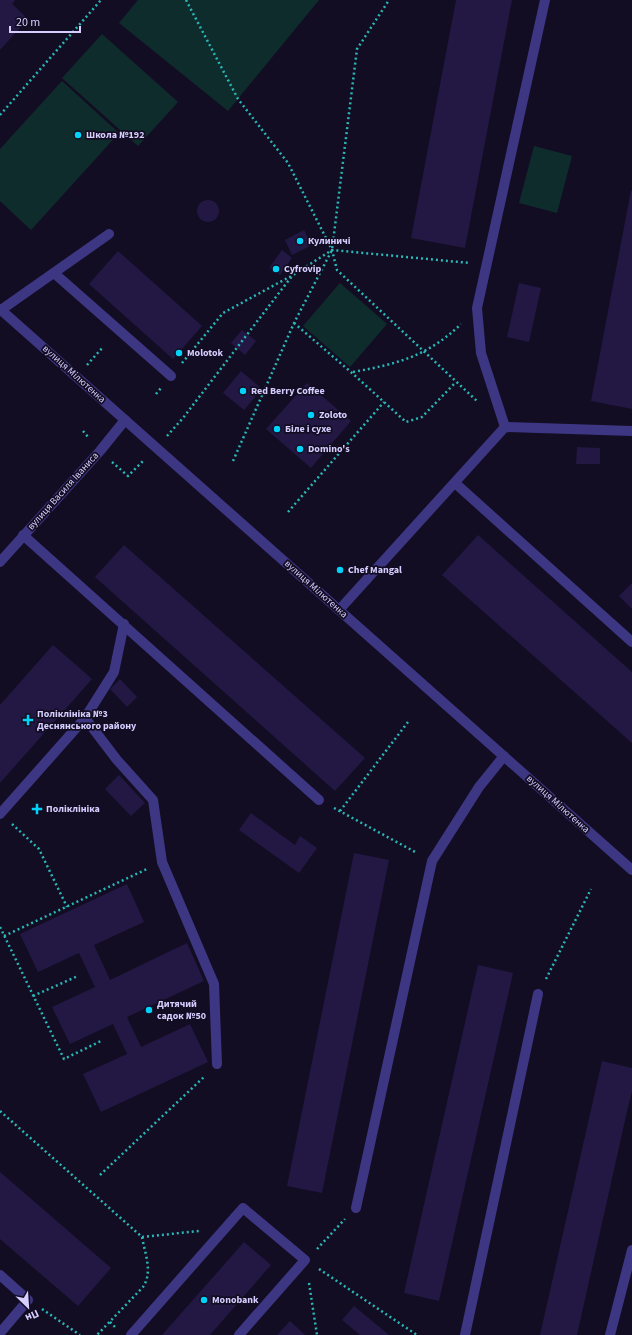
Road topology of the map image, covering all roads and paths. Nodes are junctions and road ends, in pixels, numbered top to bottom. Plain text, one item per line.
1 (101, 0) edge
2 (186, 0) edge
3 (389, 0) edge
4 (544, 0) edge
5 (0, 115) edge
6 (109, 234) dead end
7 (332, 250) junction
8 (487, 264) junction
9 (54, 273) junction
10 (293, 275) junction
11 (477, 308) junction
12 (0, 310) edge
13 (294, 323) junction
14 (424, 352) junction
15 (352, 373) junction
16 (171, 376) junction
17 (456, 382) junction
18 (156, 394) dead end
19 (384, 402) junction
20 (484, 407) dead end
21 (183, 418) dead end
22 (125, 420) junction
23 (505, 427) junction
24 (632, 431) edge
25 (233, 461) dead end
26 (455, 483) junction
27 (288, 512) dead end
28 (23, 535) junction
29 (0, 562) edge
30 (339, 610) junction
31 (124, 624) junction
32 (632, 642) edge
33 (85, 718) junction
34 (408, 722) dead end
35 (504, 756) junction
36 (319, 800) joint
37 (340, 811) junction
38 (0, 814) edge
39 (432, 861) junction
40 (162, 862) junction
41 (632, 870) edge
42 (591, 889) dead end
43 (67, 907) junction
44 (0, 927) edge
45 (4, 936) junction
46 (78, 976) dead end
47 (538, 994) joint
48 (33, 996) junction
49 (101, 1041) dead end
50 (217, 1064) joint
51 (0, 1111) edge
52 (100, 1175) dead end
53 (356, 1208) joint
54 (225, 1229) junction
55 (142, 1237) junction
56 (632, 1250) edge
57 (305, 1260) junction
58 (0, 1275) edge
59 (28, 1300) junction
60 (0, 1333) edge
61 (80, 1335) edge
62 (97, 1335) edge
63 (131, 1335) edge
64 (239, 1335) edge
65 (317, 1335) edge
66 (417, 1335) edge
67 (465, 1335) edge
68 (610, 1335) edge

1 - 5 path
2 - 7 path
3 - 7 path
4 - 8 street
6 - 9 street
7 - 8 path
7 - 10 path
7 - 13 path
7 - 14 path
8 - 11 street
9 - 12 street
9 - 16 street
10 - 16 path
10 - 21 path
11 - 14 path
11 - 23 street
12 - 22 street, вулиця Мілютенка
13 - 15 path
13 - 25 path
14 - 15 path
14 - 17 path
15 - 19 path
16 - 18 path
17 - 19 path
17 - 20 path
19 - 27 path
22 - 28 street, вулиця Василя Іваниса
22 - 30 street, вулиця Мілютенка
23 - 24 street
23 - 26 street
26 - 30 street
26 - 32 street
28 - 29 street, вулиця Василя Іваниса
28 - 31 street
30 - 35 street, вулиця Мілютенка
31 - 33 street
31 - 36 street
33 - 38 street
33 - 40 street
34 - 37 path
35 - 39 street
35 - 41 street, вулиця Мілютенка
36 - 37 path
37 - 39 path
38 - 43 path
39 - 53 street
40 - 43 path
40 - 50 street
42 - 47 path
43 - 45 path
44 - 45 path
45 - 48 path
46 - 48 path
47 - 67 street
48 - 49 path
50 - 52 path
51 - 55 path
53 - 57 path
54 - 55 path
54 - 57 street
54 - 63 street
55 - 62 path
56 - 68 street
57 - 64 street
57 - 65 path
57 - 66 path
58 - 59 street
59 - 60 street
59 - 61 path

